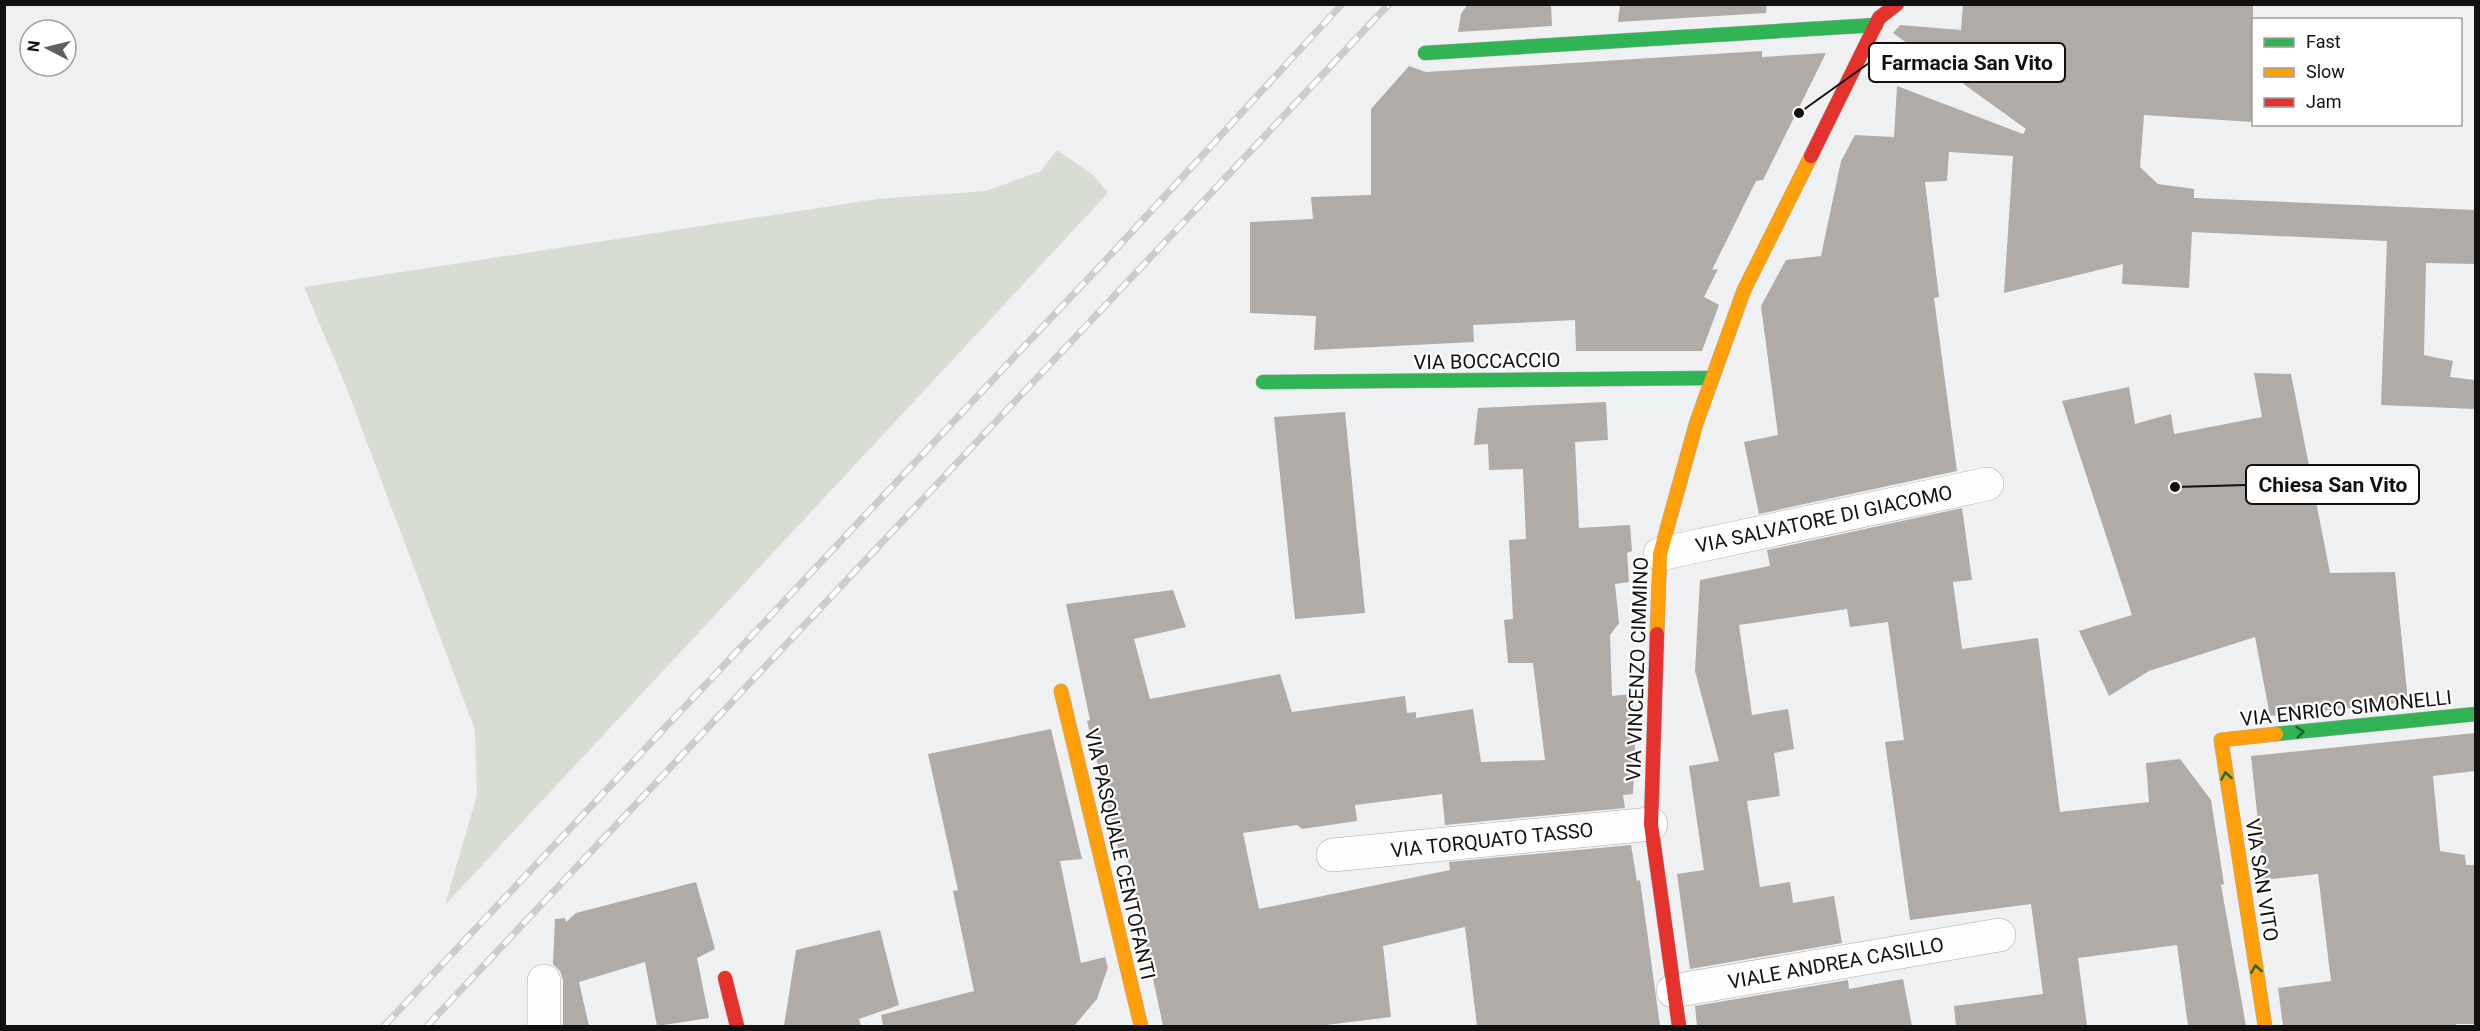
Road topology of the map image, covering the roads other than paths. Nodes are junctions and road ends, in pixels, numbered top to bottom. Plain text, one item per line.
1 (1898, 4) edge
2 (1876, 25) junction
3 (1425, 53) dead end
4 (1712, 378) junction
5 (1263, 382) dead end
6 (1987, 484) dead end
7 (1660, 554) junction
8 (1061, 691) dead end
9 (2475, 714) edge
10 (2221, 740) joint
11 (1651, 824) junction
12 (1333, 855) dead end
13 (1999, 935) dead end
14 (725, 978) dead end
15 (544, 981) dead end
16 (1673, 991) junction
17 (544, 1026) edge
18 (737, 1026) edge
19 (1141, 1026) edge
20 (1679, 1026) edge
21 (2265, 1026) edge

1 - 2 street, VIA VINCENZO CIMMINO
2 - 3 street
2 - 4 street, VIA VINCENZO CIMMINO
4 - 5 street, VIA BOCCACCIO
4 - 7 street, VIA VINCENZO CIMMINO
6 - 7 street, VIA SALVATORE DI GIACOMO
7 - 11 street, VIA VINCENZO CIMMINO
8 - 19 street, VIA PASQUALE CENTOFANTI
10 -> 9 street, VIA ENRICO SIMONELLI
21 -> 10 street, VIA SAN VITO
11 - 12 street, VIA TORQUATO TASSO
11 - 16 street, VIA VINCENZO CIMMINO
13 - 16 street, VIALE ANDREA CASILLO
14 - 18 street
15 - 17 street
16 - 20 street, VIA VINCENZO CIMMINO

